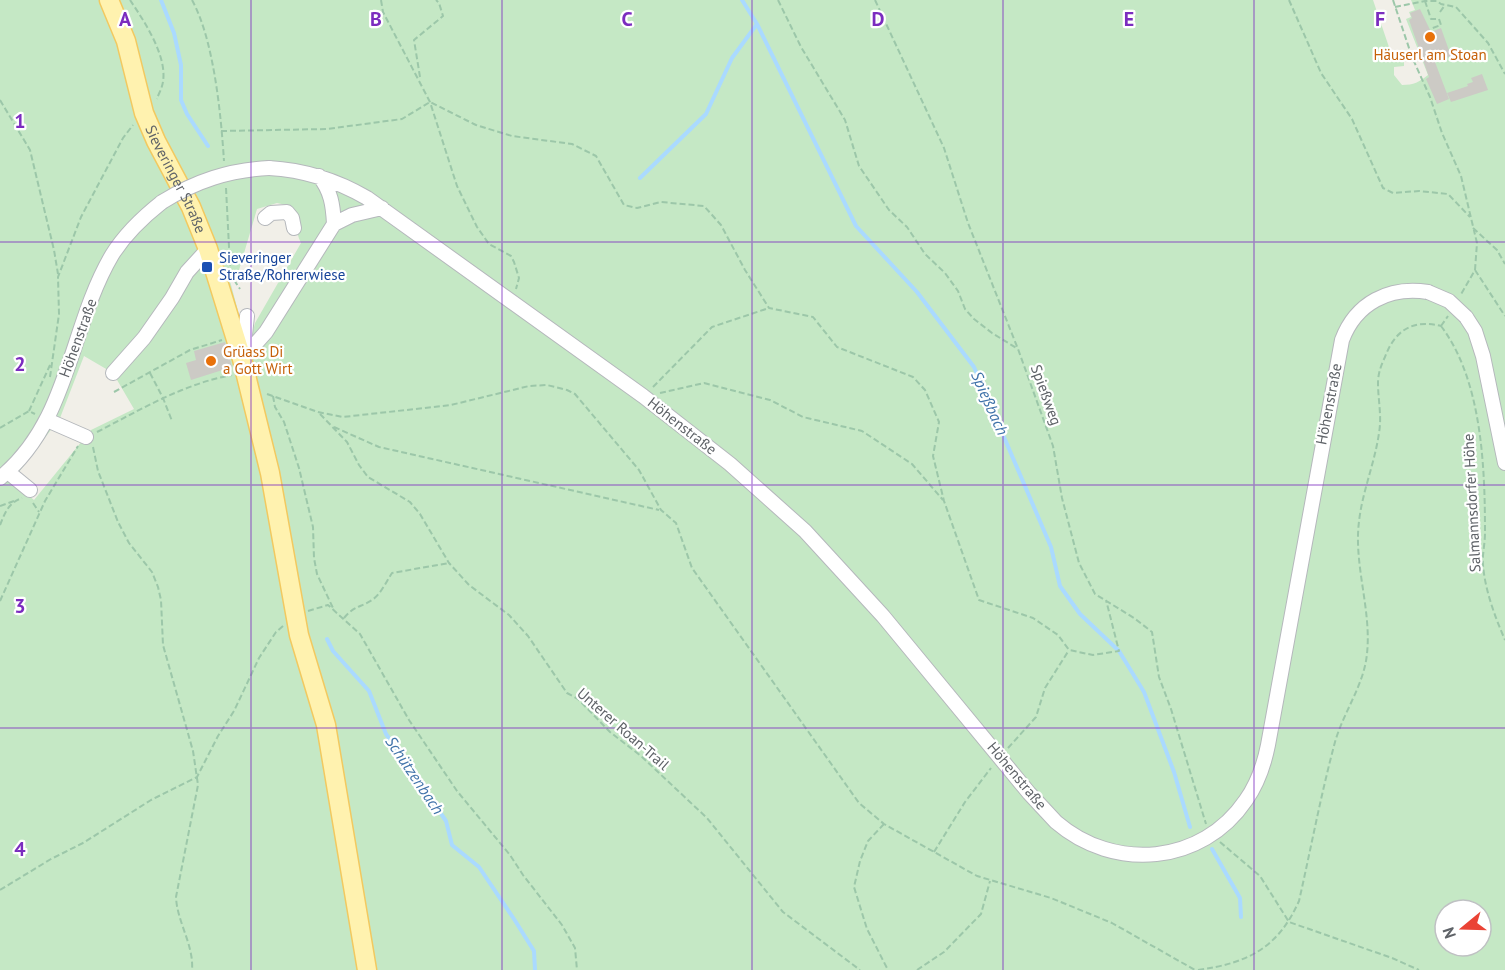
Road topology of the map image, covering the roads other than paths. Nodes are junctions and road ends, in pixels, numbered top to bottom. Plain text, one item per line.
1 (109, 0) edge
2 (320, 176) junction
3 (382, 208) junction
4 (265, 218) dead end
5 (334, 224) junction
6 (294, 228) dead end
7 (208, 249) junction
8 (248, 316) dead end
9 (242, 359) junction
10 (113, 373) dead end
11 (47, 420) junction
12 (90, 442) road end
13 (1505, 463) edge
14 (4, 475) edge
15 (29, 494) road end
16 (367, 970) edge

1 - 7 main road, Sieveringer Straße
2 - 3 street, Höhenstraße
2 - 5 street
2 - 11 street, Höhenstraße, bridge
3 - 5 street
3 - 13 street, Höhenstraße, bridge
4 - 6 street
5 - 9 street
7 - 9 main road, Sieveringer Straße
7 - 10 street
8 - 9 street
9 - 16 main road, Sieveringer Straße
11 - 12 street
11 - 14 street, Höhenstraße
14 - 15 street

